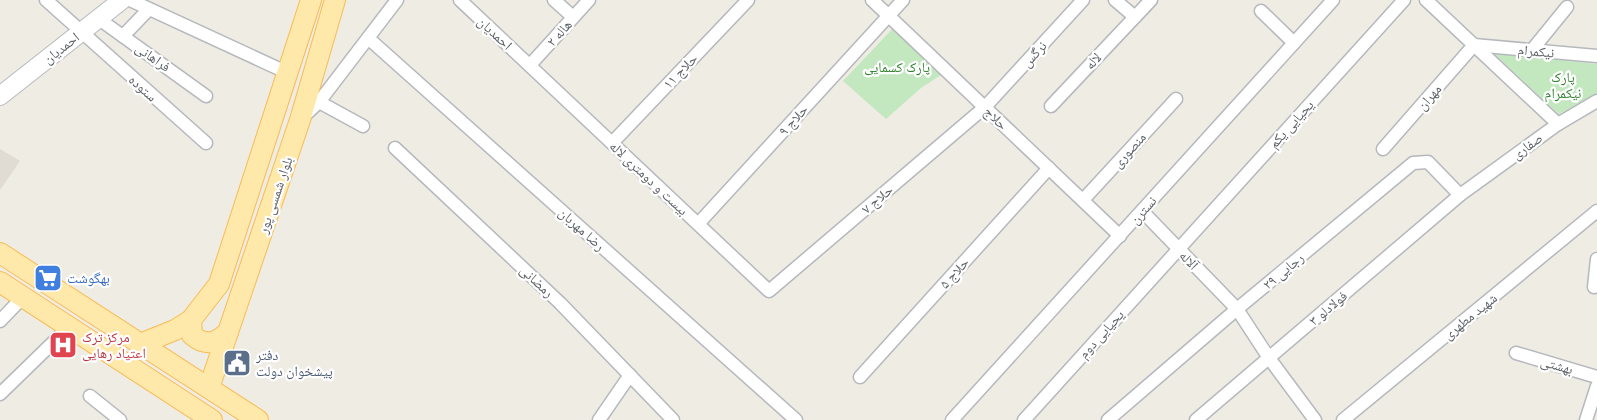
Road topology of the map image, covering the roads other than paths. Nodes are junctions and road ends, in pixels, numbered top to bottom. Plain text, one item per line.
1 (46, 0) edge
2 (122, 0) edge
3 (130, 0) edge
4 (310, 0) edge
5 (335, 0) edge
6 (397, 0) edge
7 (460, 0) edge
8 (554, 0) edge
9 (589, 0) edge
10 (748, 0) edge
11 (872, 0) edge
12 (903, 0) edge
13 (1082, 0) edge
14 (1115, 0) edge
15 (1151, 0) edge
16 (1333, 0) edge
17 (1404, 0) edge
18 (1426, 0) edge
19 (1568, 7) dead end
20 (149, 9) junction
21 (1261, 11) dead end
22 (888, 16) junction
23 (573, 17) junction
24 (1135, 17) junction
25 (99, 19) junction
26 (81, 33) junction
27 (123, 36) junction
28 (368, 38) junction
29 (1294, 43) junction
30 (1474, 45) junction
31 (1532, 50) junction
32 (1597, 56) edge
33 (530, 65) junction
34 (288, 73) junction
35 (0, 96) edge
36 (206, 96) dead end
37 (1176, 99) dead end
38 (1597, 101) edge
39 (319, 102) junction
40 (1051, 106) dead end
41 (985, 107) junction
42 (300, 120) junction
43 (1558, 124) junction
44 (364, 126) dead end
45 (206, 143) dead end
46 (612, 143) junction
47 (396, 148) dead end
48 (1383, 149) dead end
49 (1049, 168) junction
50 (1460, 196) junction
51 (1083, 200) junction
52 (1142, 211) junction
53 (1597, 211) edge
54 (698, 224) junction
55 (1120, 236) junction
56 (1178, 249) junction
57 (0, 253) edge
58 (1597, 259) edge
59 (0, 282) edge
60 (1594, 287) dead end
61 (769, 291) joint
62 (23, 297) junction
63 (1237, 309) junction
64 (191, 320) junction
65 (0, 321) edge
66 (69, 327) junction
67 (228, 332) junction
68 (140, 344) junction
69 (1516, 353) dead end
70 (1269, 358) junction
71 (630, 376) junction
72 (860, 377) dead end
73 (1597, 377) edge
74 (1597, 386) edge
75 (209, 388) junction
76 (0, 394) edge
77 (90, 396) dead end
78 (199, 417) edge
79 (120, 420) edge
80 (258, 420) edge
81 (599, 420) edge
82 (673, 420) edge
83 (796, 420) edge
84 (952, 420) edge
85 (1024, 420) edge
86 (1108, 420) edge
87 (1196, 420) edge
88 (1315, 420) edge
89 (1343, 420) edge
90 (1586, 420) edge

1 - 26 street, ستوده
2 - 25 street, احمدیان
3 - 20 street
4 - 34 main road, بلوار شمسی پور
5 - 42 main road, بلوار شمسی پور
6 - 28 street
7 - 33 street, احمدیان
8 - 23 street
9 - 23 street, هاله ۲
10 - 46 street, حلاج ۱۱
11 - 22 street, حلاج
12 - 22 street, حلاج ۹
13 - 41 street, نرگس
14 - 24 street
15 - 24 street, لاله
16 - 29 street, نسترن
17 - 56 street, یحیایی یکم
18 - 30 street, نیکمرام
19 - 31 street
20 - 27 street
20 - 34 street
21 - 29 street
22 - 41 street, حلاج
22 - 54 street, حلاج ۹
23 - 33 street, هاله ۲
24 - 40 street, لاله
25 - 26 street, احمدیان
25 - 27 street, فراهانی
26 - 35 street, احمدیان
26 - 45 street, ستوده
27 - 36 street, فراهانی
28 - 39 street
28 - 83 street, رضا مهربان
29 - 52 street, نسترن
30 - 31 street, نیکمرام
30 - 43 street, نیکمرام
30 - 48 street, مهران
31 - 32 street, نیکمرام
33 - 46 street, بیست و دومتری لاله
34 - 64 main road, بلوار شمسی پور
37 - 51 street, منصوری
38 - 43 street, صفاری
39 - 42 street
39 - 44 street
41 - 49 street, حلاج
41 - 61 street, حلاج ۷
42 - 67 main road, بلوار شمسی پور
43 - 50 street, صفاری
46 - 54 street, بیست و دومتری لاله
47 - 71 street, رمضانی
49 - 51 street, حلاج
49 - 72 street, حلاج ۵
50 - 63 street, رجایی ۲۹
50 - 70 street, فولادلو ۳
51 - 55 street, حلاج
52 - 55 street, نسترن
52 - 56 street, آلاله
53 - 89 street, شهید مطهری
54 - 61 street, بیست و دومتری لاله
55 - 84 street, نسترن
56 - 63 street, آلاله
56 - 85 street, یحیایی دوم
57 - 68 main road
58 - 60 street
59 - 62 main road
62 - 65 street
62 - 66 main road
63 - 70 street, آلاله
63 - 86 street, رجایی ۲۹
64 - 67 main road
64 - 68 main road, بلوار شمسی پور
66 - 76 street
66 - 78 main road
67 - 75 main road, بلوار شمسی پور
68 - 75 main road
69 - 73 street, بهشتی
70 - 87 street, فولادلو ۳
70 - 88 street, آلاله
71 - 81 street
71 - 82 street, رمضانی
74 - 90 street
75 - 78 street
75 - 80 main road
77 - 79 street

